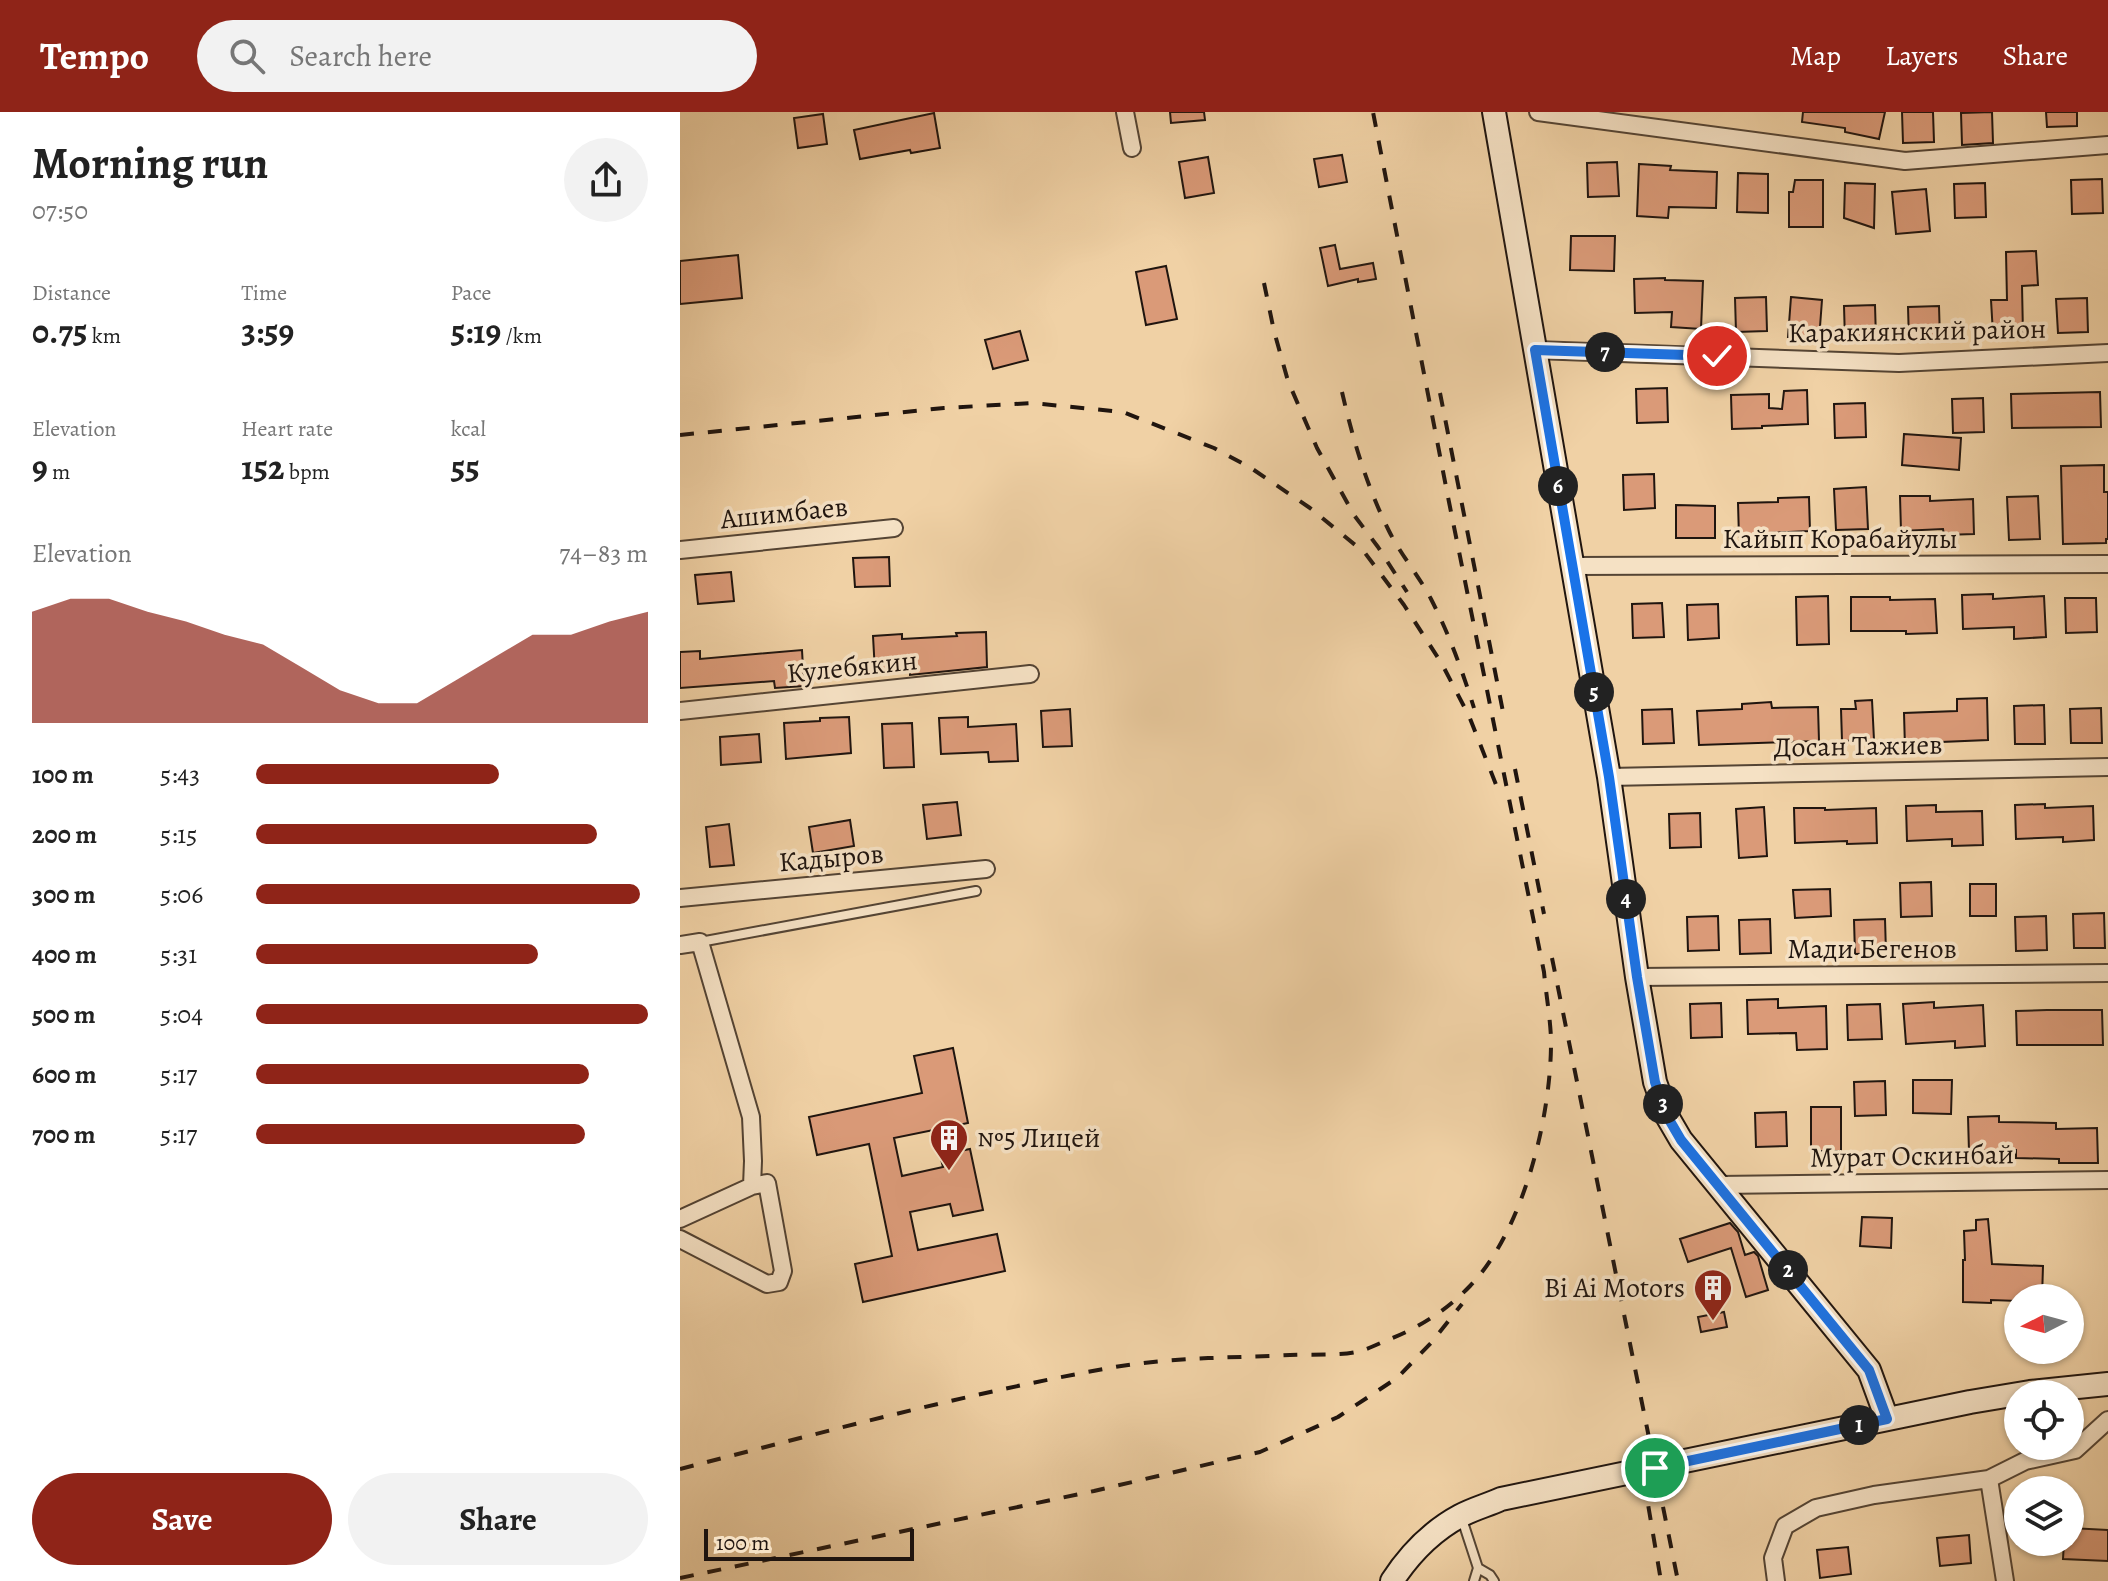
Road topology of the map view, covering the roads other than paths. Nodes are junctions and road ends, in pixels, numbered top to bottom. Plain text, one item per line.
1 (1125, 112) edge
2 (1494, 112) edge
3 (1538, 112) edge
4 (2108, 145) edge
5 (1132, 148) dead end
6 (1535, 350) junction
7 (2108, 353) edge
8 (894, 528) dead end
9 (680, 550) edge
10 (2108, 564) edge
11 (1572, 566) junction
12 (1030, 674) dead end
13 (680, 711) edge
14 (2108, 767) edge
15 (1609, 777) junction
16 (986, 869) dead end
17 (976, 891) dead end
18 (680, 898) edge
19 (700, 942) junction
20 (680, 945) edge
21 (2108, 973) edge
22 (1637, 977) junction
23 (2108, 1180) edge
24 (1718, 1185) junction
25 (752, 1186) junction
26 (680, 1219) edge
27 (680, 1239) edge
28 (2108, 1384) edge
29 (1887, 1419) junction
30 (2108, 1420) edge
31 (1989, 1479) junction
32 (1460, 1516) junction
33 (1478, 1568) junction
34 (1392, 1581) edge
35 (1474, 1581) edge
36 (1494, 1581) edge
37 (1776, 1581) edge
38 (2005, 1581) edge

1 - 5 street
2 - 6 street
3 - 4 street
6 - 7 street, Каракиянский район
6 - 11 street
8 - 9 street, Ашимбаев
10 - 11 street, Кайып Корабайулы
11 - 15 street
12 - 13 street, Кулебякин
14 - 15 street, Досан Тажиев
15 - 22 street
16 - 18 street, Кадыров
17 - 19 lane
19 - 20 street
19 - 25 street
21 - 22 street, Мади Бегенов
22 - 24 street
23 - 24 street, Мурат Оскинбай
24 - 29 street
25 - 26 street
25 - 27 street
28 - 29 street
29 - 32 street
30 - 31 street
31 - 37 street
31 - 38 street
32 - 33 lane
32 - 34 street
33 - 35 lane
33 - 36 lane

